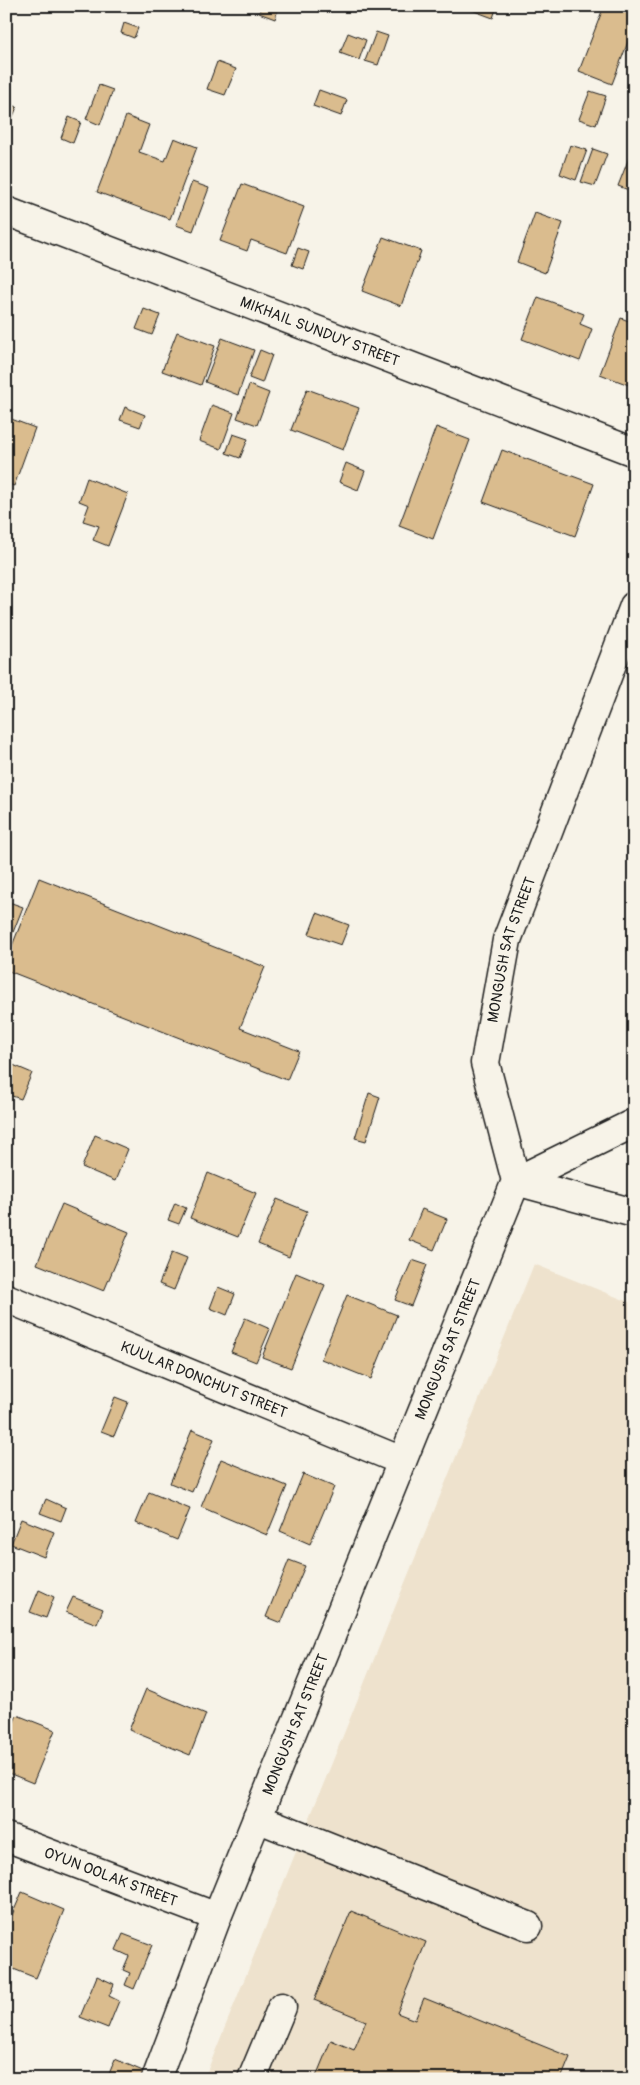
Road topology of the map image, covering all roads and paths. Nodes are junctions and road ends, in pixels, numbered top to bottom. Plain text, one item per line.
1 (6, 211) edge
2 (634, 452) edge
3 (634, 606) edge
4 (634, 1123) edge
5 (516, 1181) junction
6 (634, 1213) edge
7 (6, 1298) edge
8 (402, 1461) junction
9 (257, 1818) junction
10 (6, 1837) edge
11 (217, 1917) junction
12 (528, 1926) dead end
13 (282, 2007) dead end
14 (156, 2079) edge
15 (252, 2079) edge

1 - 2 street, MIKHAIL SUNDUY STREET
3 - 5 street, MONGUSH SAT STREET
4 - 5 street
5 - 6 street
5 - 8 street, MONGUSH SAT STREET
7 - 8 street, KUULAR DONCHUT STREET
8 - 9 street, MONGUSH SAT STREET
9 - 11 street, MONGUSH SAT STREET
9 - 12 street
10 - 11 street, OYUN OOLAK STREET
11 - 14 street, MONGUSH SAT STREET
13 - 15 street

